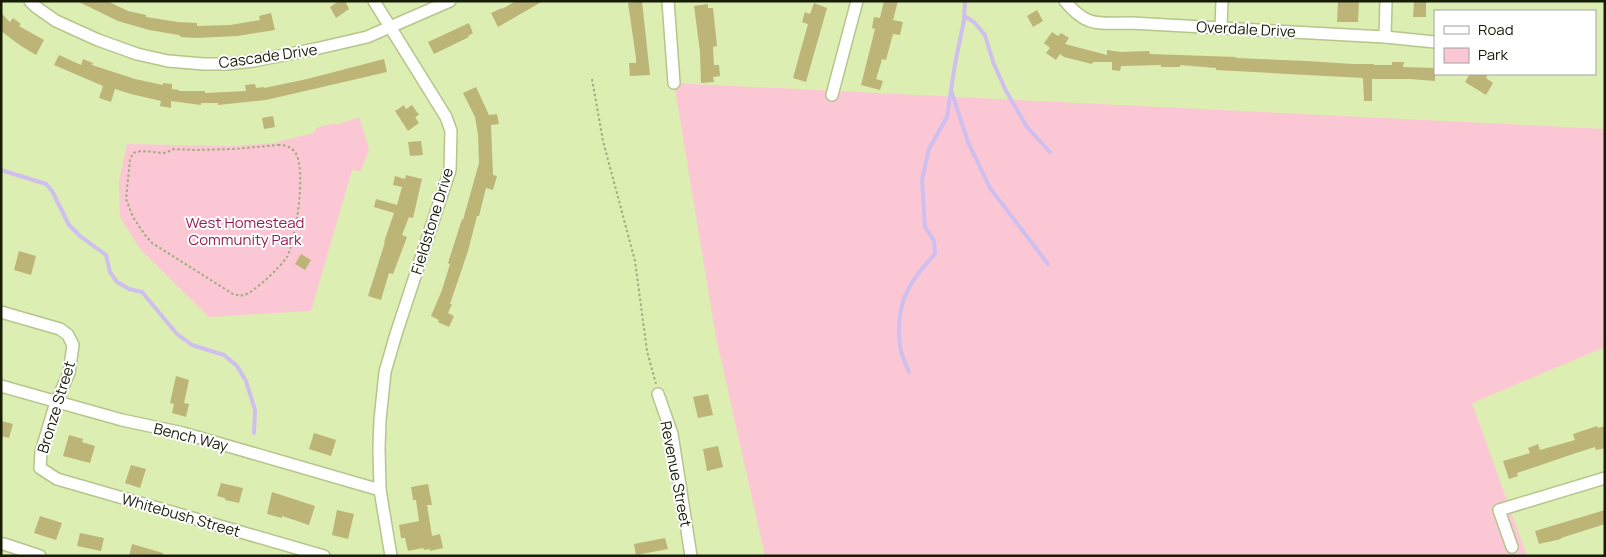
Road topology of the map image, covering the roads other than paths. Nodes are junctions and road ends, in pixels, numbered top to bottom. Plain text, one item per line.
1 (30, 1) edge
2 (374, 1) edge
3 (450, 1) edge
4 (668, 1) edge
5 (857, 1) edge
6 (1065, 1) edge
7 (1222, 1) edge
8 (1386, 1) edge
9 (390, 27) junction
10 (1221, 28) junction
11 (1385, 37) junction
12 (1434, 42) edge
13 (674, 83) dead end
14 (832, 95) dead end
15 (1, 312) edge
16 (1, 386) edge
17 (658, 394) road end
18 (56, 402) junction
19 (40, 468) joint
20 (1605, 478) edge
21 (380, 490) junction
22 (4, 544) dead end
23 (1512, 547) dead end
24 (40, 556) edge
25 (324, 556) edge
26 (391, 556) edge
27 (691, 556) edge

1 - 9 street, Cascade Drive
2 - 9 street, Fieldstone Drive
3 - 9 street, Cascade Drive
4 - 13 street
5 - 14 street
6 - 10 street, Overdale Drive
7 - 10 street
8 - 11 street
9 - 21 street, Fieldstone Drive
10 - 11 street, Overdale Drive
11 - 12 street, Overdale Drive
15 - 18 street, Bronze Street
16 - 18 street, Bench Way
17 - 27 street, Revenue Street
18 - 19 street, Bronze Street
18 - 21 street, Bench Way
19 - 25 street, Whitebush Street
20 - 23 street
21 - 26 street, Fieldstone Drive
22 - 24 street

